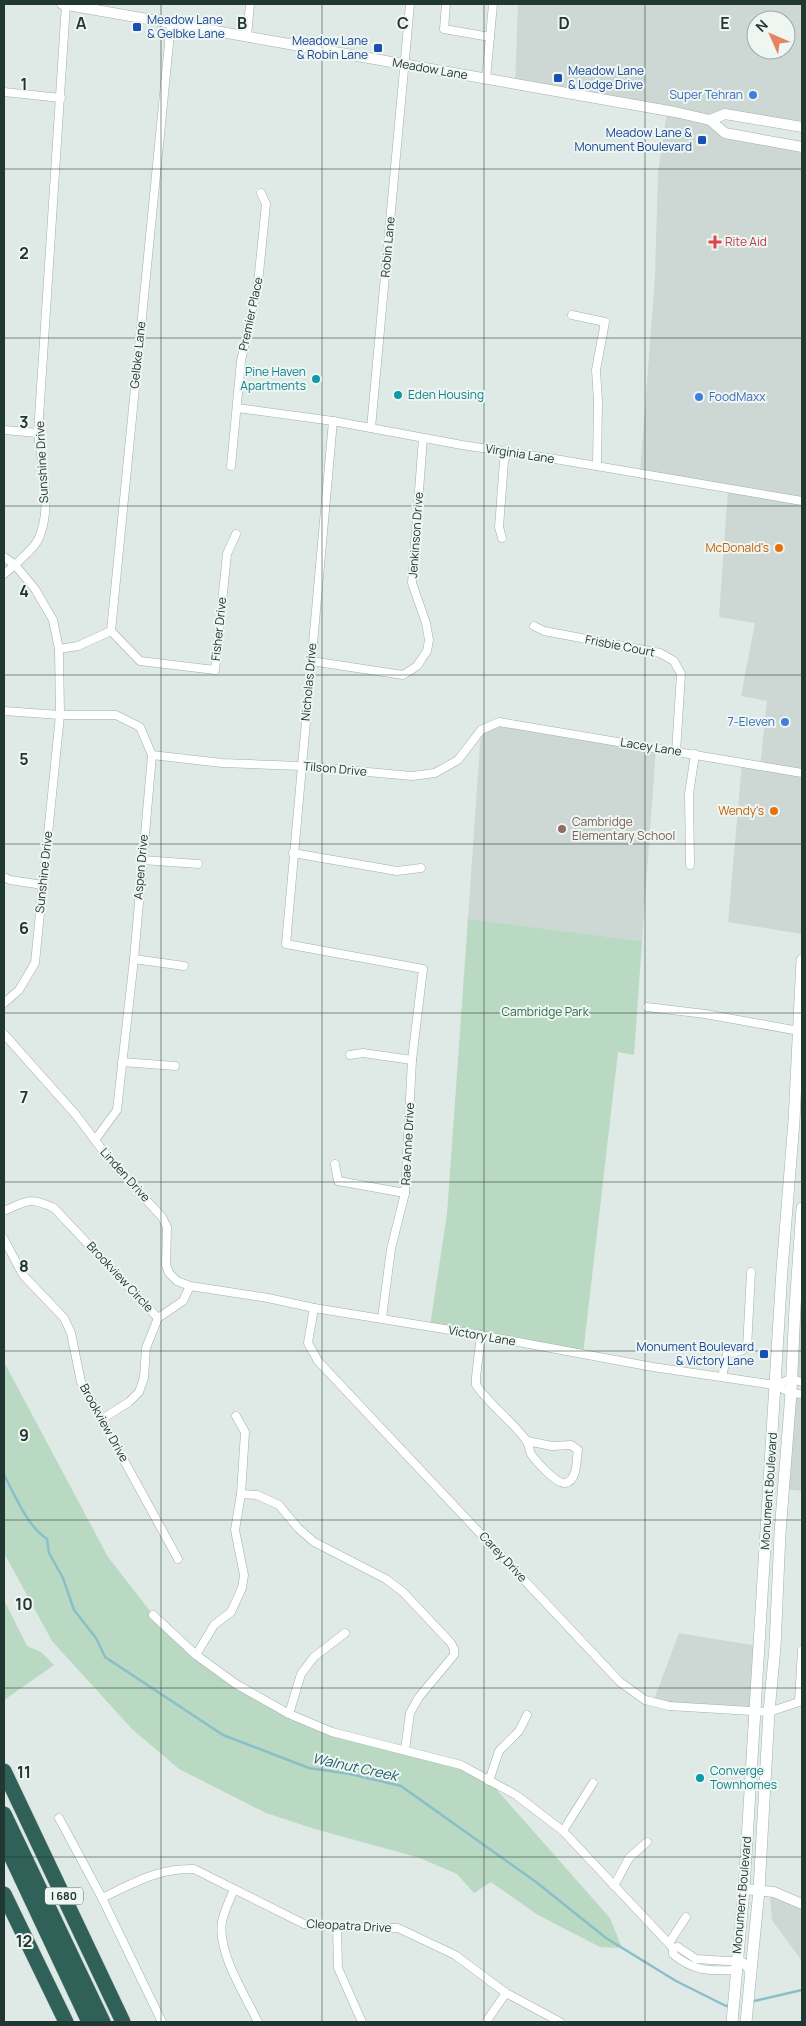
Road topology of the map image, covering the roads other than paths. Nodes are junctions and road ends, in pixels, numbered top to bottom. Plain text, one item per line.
1 (64, 4) edge
2 (250, 4) edge
3 (410, 4) edge
4 (446, 4) edge
5 (493, 4) edge
6 (81, 5) edge
7 (171, 23) junction
8 (247, 36) junction
9 (490, 37) junction
10 (405, 65) junction
11 (486, 80) junction
12 (4, 92) edge
13 (62, 98) junction
14 (710, 120) junction
15 (802, 127) edge
16 (802, 147) edge
17 (261, 193) dead end
18 (572, 315) dead end
19 (237, 408) junction
20 (333, 420) junction
21 (371, 428) junction
22 (4, 430) edge
23 (38, 433) junction
24 (423, 438) junction
25 (508, 452) junction
26 (231, 466) dead end
27 (597, 466) junction
28 (802, 502) edge
29 (236, 534) dead end
30 (502, 538) dead end
31 (4, 557) edge
32 (14, 565) junction
33 (4, 574) edge
34 (534, 626) dead end
35 (111, 631) junction
36 (59, 649) junction
37 (311, 661) junction
38 (4, 711) edge
39 (60, 715) junction
40 (499, 722) joint
41 (676, 752) junction
42 (695, 754) junction
43 (152, 755) junction
44 (301, 766) junction
45 (802, 774) edge
46 (293, 853) junction
47 (142, 860) junction
48 (198, 864) dead end
49 (690, 865) dead end
50 (421, 868) dead end
51 (4, 877) edge
52 (43, 885) junction
53 (134, 959) junction
54 (802, 960) edge
55 (184, 966) dead end
56 (423, 969) joint
57 (4, 1004) edge
58 (647, 1007) dead end
59 (799, 1031) junction
60 (4, 1034) edge
61 (350, 1055) dead end
62 (412, 1060) junction
63 (122, 1062) junction
64 (175, 1066) dead end
65 (95, 1140) junction
66 (336, 1164) dead end
67 (405, 1193) junction
68 (802, 1208) edge
69 (4, 1211) edge
70 (4, 1239) edge
71 (751, 1272) dead end
72 (190, 1286) junction
73 (314, 1308) junction
74 (158, 1318) junction
75 (382, 1318) junction
76 (481, 1335) junction
77 (722, 1377) junction
78 (797, 1380) edge
79 (775, 1385) junction
80 (797, 1394) edge
81 (236, 1416) dead end
82 (102, 1419) junction
83 (527, 1441) junction
84 (241, 1494) junction
85 (178, 1559) dead end
86 (153, 1615) dead end
87 (344, 1633) dead end
88 (802, 1650) edge
89 (196, 1655) junction
90 (801, 1701) edge
91 (755, 1711) junction
92 (769, 1712) junction
93 (289, 1714) junction
94 (527, 1715) dead end
95 (406, 1750) junction
96 (4, 1770) edge
97 (489, 1781) junction
98 (594, 1783) dead end
99 (4, 1814) edge
100 (59, 1818) dead end
101 (563, 1831) junction
102 (4, 1841) edge
103 (647, 1842) dead end
104 (614, 1886) junction
105 (234, 1889) junction
106 (744, 1889) junction
107 (759, 1890) junction
108 (4, 1894) edge
109 (102, 1898) junction
110 (802, 1904) edge
111 (686, 1917) dead end
112 (337, 1927) junction
113 (671, 1945) junction
114 (737, 1966) junction
115 (750, 1972) junction
116 (506, 1993) junction
117 (66, 2022) edge
118 (89, 2022) edge
119 (103, 2022) edge
120 (123, 2022) edge
121 (162, 2022) edge
122 (258, 2022) edge
123 (362, 2022) edge
124 (486, 2022) edge
125 (560, 2022) edge
126 (732, 2022) edge
127 (746, 2022) edge

1 - 6 street, Meadow Lane
1 - 13 street, Sunshine Drive
2 - 8 street
3 - 10 street, Robin Lane
4 - 9 street
5 - 9 street
6 - 7 street, Meadow Lane
7 - 8 street, Meadow Lane
7 - 35 street, Gelbke Lane
8 - 10 street, Meadow Lane
9 - 11 street
10 - 11 street, Meadow Lane
10 - 21 street, Robin Lane
11 - 14 street, Meadow Lane
12 - 13 street
13 - 23 street, Sunshine Drive
14 - 15 street, Meadow Lane
14 - 16 street, Meadow Lane
17 - 19 street, Premier Place
18 - 27 street
19 - 20 street, Virginia Lane
19 - 26 street, Premier Place
20 - 21 street, Virginia Lane
20 - 37 street, Nicholas Drive
21 - 24 street, Virginia Lane
22 - 23 street
23 - 32 street, Sunshine Drive
24 - 25 street, Virginia Lane
24 - 37 street, Jenkinson Drive
25 - 27 street, Virginia Lane
25 - 30 street
27 - 28 street, Virginia Lane
29 - 35 street, Fisher Drive
31 - 32 street
32 - 33 street
32 - 36 street, Sunshine Drive
34 - 41 street, Frisbie Court
35 - 36 street
36 - 39 street, Sunshine Drive
37 - 44 street, Nicholas Drive
38 - 39 street, Aspen Drive
39 - 43 street, Aspen Drive
39 - 52 street, Sunshine Drive
40 - 41 street, Lacey Lane
40 - 44 street, Tilson Drive
41 - 42 street, Lacey Lane
42 - 45 street, Lacey Lane
42 - 49 street
43 - 44 street, Tilson Drive
43 - 47 street, Aspen Drive
44 - 46 street, Nicholas Drive
46 - 50 street
46 - 56 street, Nicholas Drive
47 - 48 street
47 - 53 street, Aspen Drive
51 - 52 street
52 - 57 street, Sunshine Drive
53 - 55 street
53 - 63 street, Aspen Drive
54 - 59 main road, Monument Boulevard
56 - 62 street, Rae Anne Drive
58 - 59 street
59 - 79 main road, Monument Boulevard
60 - 65 street, Linden Drive
61 - 62 street
62 - 67 street, Rae Anne Drive
63 - 64 street
63 - 65 street, Aspen Drive
65 - 72 street, Linden Drive
66 - 67 street
67 - 75 street, Rae Anne Drive
68 - 78 main road, Monument Boulevard
69 - 74 street, Brookview Circle
70 - 82 street, Brookview Drive
71 - 77 street
72 - 73 street, Victory Lane
72 - 74 street
73 - 75 street, Victory Lane
73 - 91 street, Carey Drive
74 - 82 street, Brookview Circle
75 - 76 street, Victory Lane
76 - 77 street, Victory Lane
76 - 83 street
77 - 79 street, Victory Lane
78 - 79 street
78 - 80 main road, Monument Boulevard
79 - 80 street
79 - 91 main road, Monument Boulevard
80 - 92 main road, Monument Boulevard
81 - 84 street
82 - 85 street, Brookview Drive
83 - 83 street
84 - 89 street
84 - 95 street
86 - 89 street
87 - 93 street
88 - 90 street
89 - 93 street
90 - 92 street
91 - 92 street, Carey Drive
91 - 106 main road, Monument Boulevard
92 - 107 main road, Monument Boulevard
93 - 95 street
94 - 97 street
95 - 97 street
96 - 120 highway, I 680
97 - 101 street
98 - 101 street
99 - 119 highway, I 680
100 - 109 street
101 - 104 street
102 - 118 highway, I 680
103 - 104 street
104 - 113 street
105 - 109 street, Cleopatra Drive
105 - 112 street, Cleopatra Drive
105 - 122 street
106 - 107 street
106 - 114 main road, Monument Boulevard
107 - 110 street
107 - 115 main road, Monument Boulevard
108 - 117 highway
109 - 121 street
111 - 113 street
112 - 116 street, Cleopatra Drive
112 - 123 street
113 - 114 street
114 - 115 street
114 - 126 main road, Monument Boulevard
115 - 127 main road, Monument Boulevard
116 - 124 street
116 - 125 street, Cleopatra Drive

